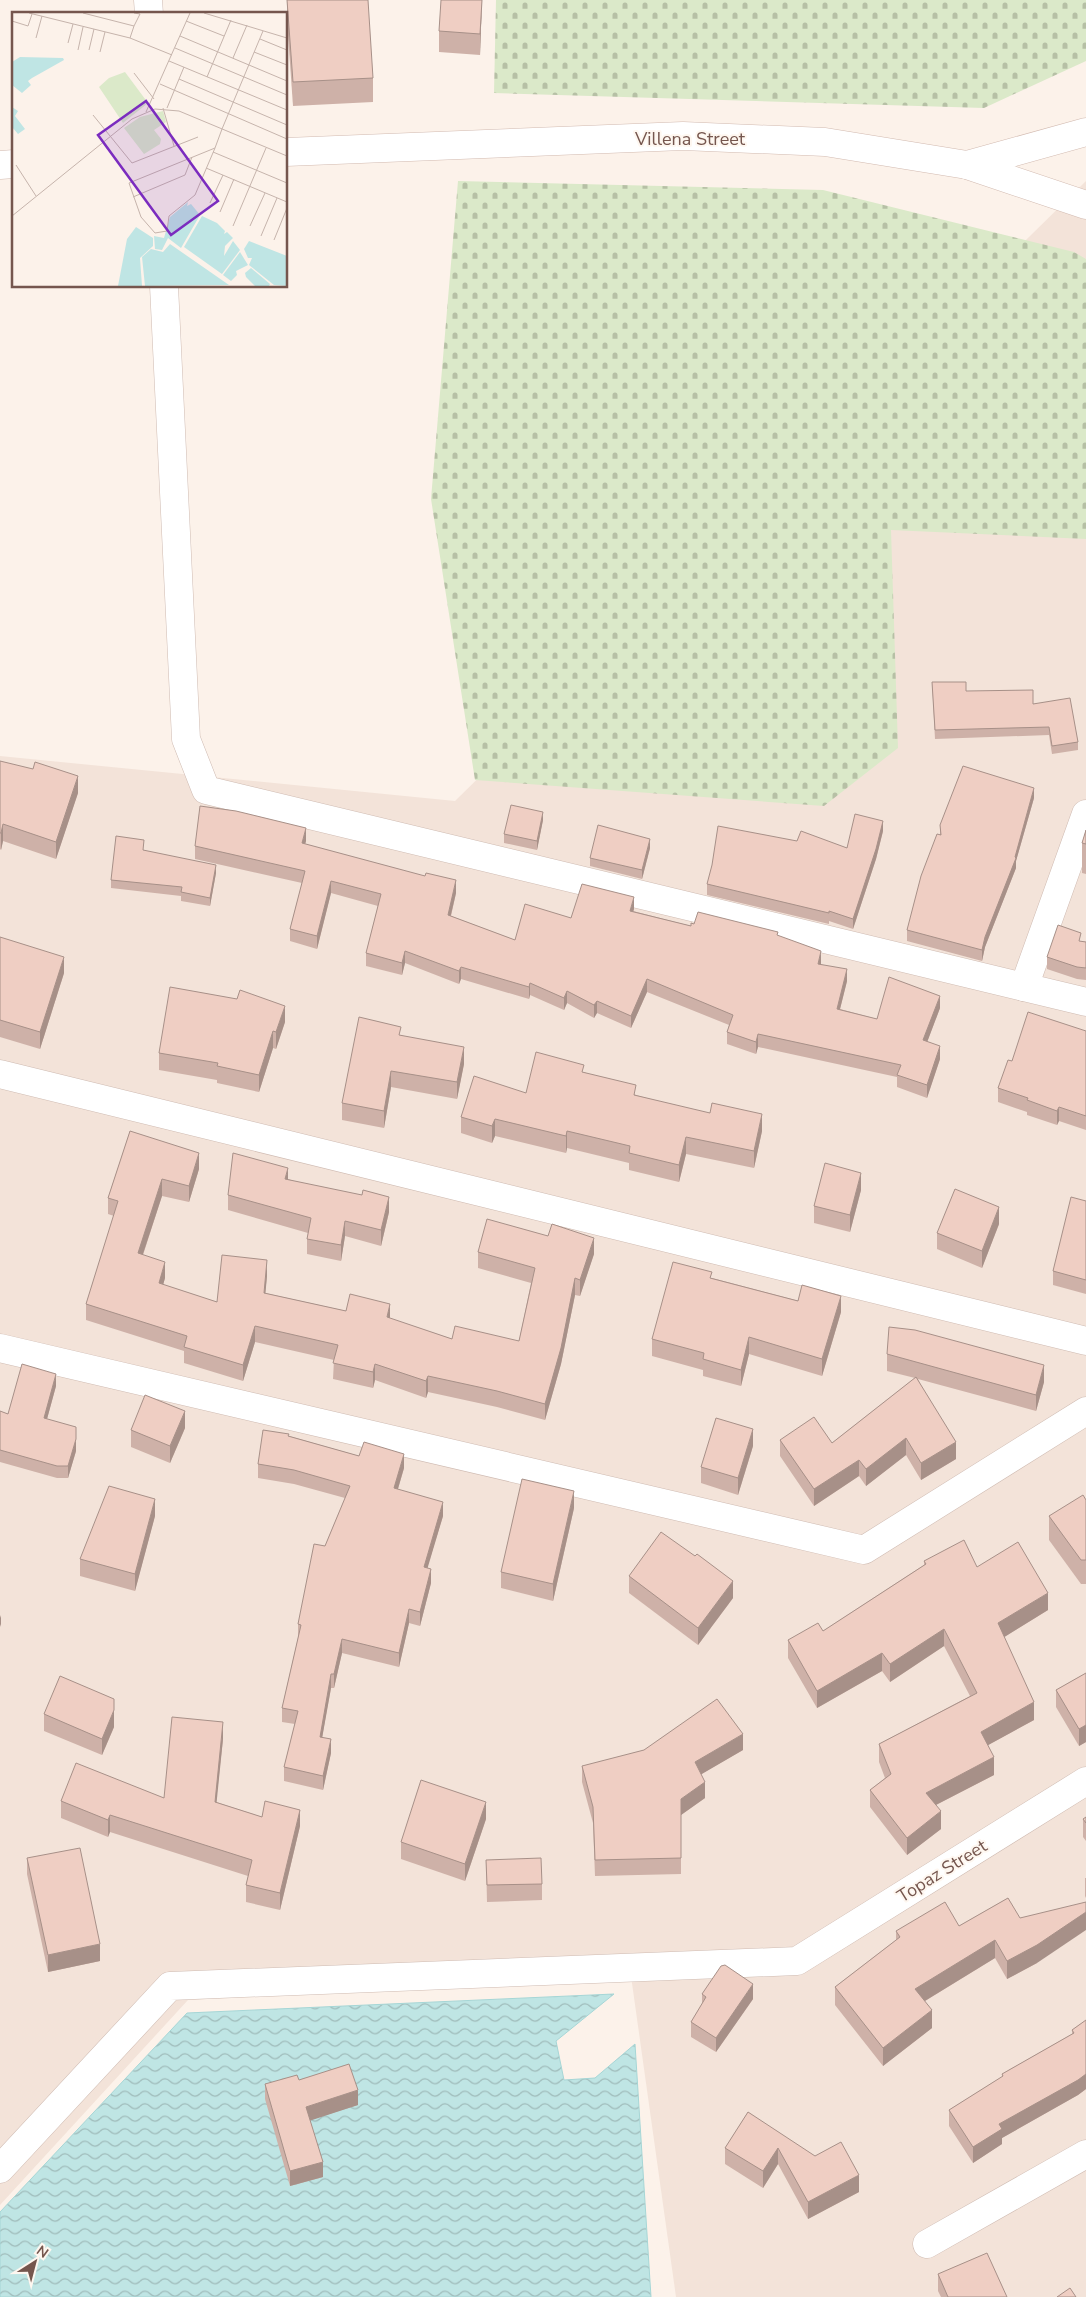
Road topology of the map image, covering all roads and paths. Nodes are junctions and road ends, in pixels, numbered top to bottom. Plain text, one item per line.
1 (1086, 132) edge
2 (288, 152) edge
3 (967, 165) junction
4 (1086, 205) edge
5 (164, 288) edge
6 (1086, 814) edge
7 (1024, 987) junction
8 (1086, 1002) edge
9 (0, 1074) edge
10 (1086, 1341) edge
11 (0, 1348) edge
12 (1086, 1411) edge
13 (1086, 1782) edge
14 (1086, 2154) edge
15 (0, 2169) edge
16 (927, 2244) dead end

1 - 3 street
2 - 3 street, Villena Street
3 - 4 street, Villena Street
5 - 7 street
6 - 7 street
7 - 8 street
9 - 10 street
11 - 12 street
13 - 15 street, Topaz Street
14 - 16 street

